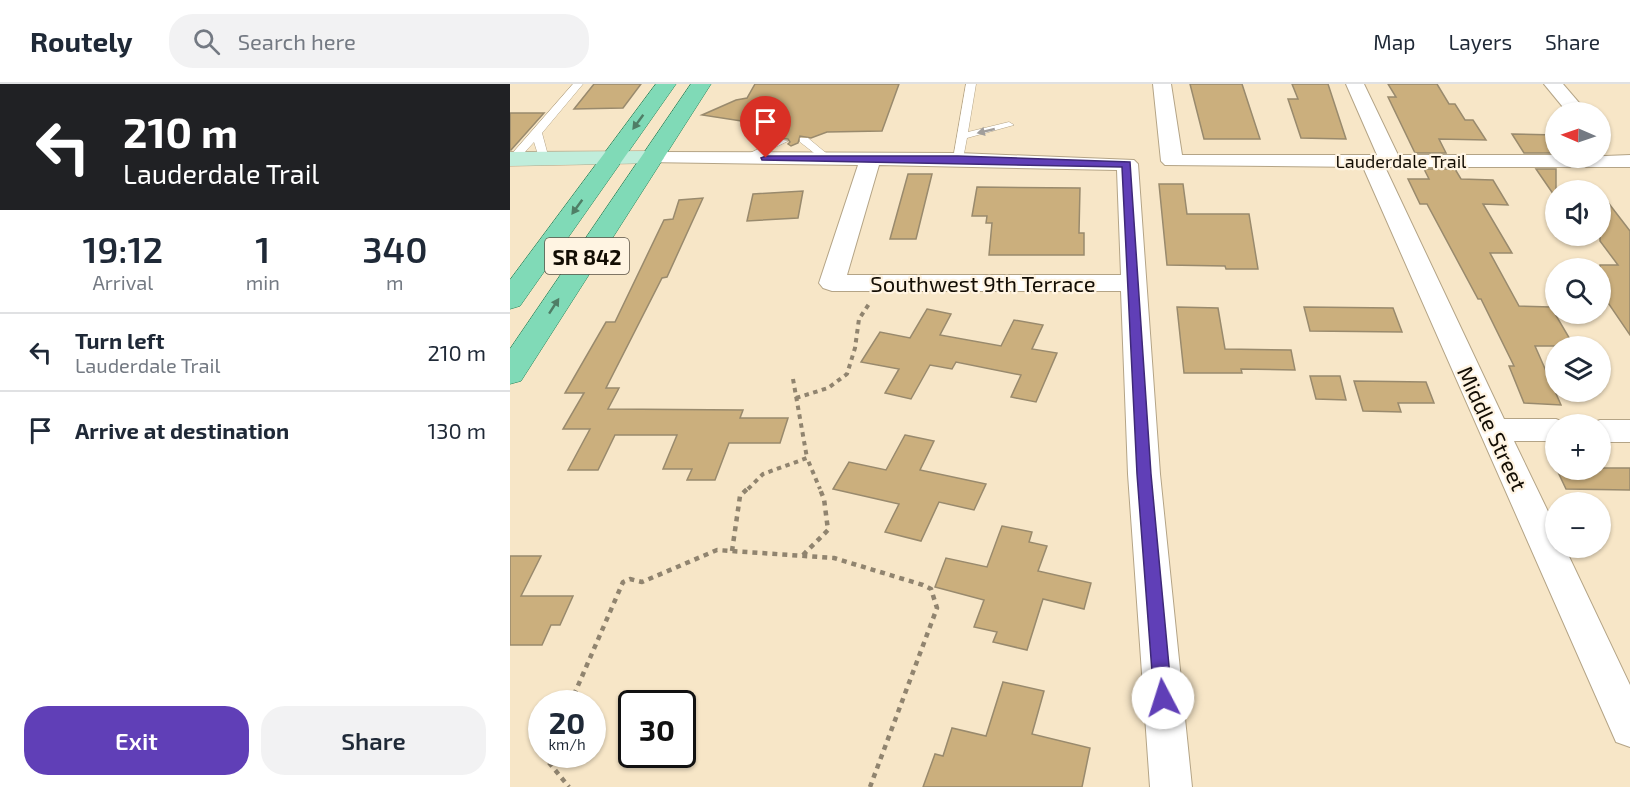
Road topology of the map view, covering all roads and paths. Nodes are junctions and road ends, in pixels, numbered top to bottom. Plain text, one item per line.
1 (578, 84) edge
2 (666, 84) edge
3 (701, 84) edge
4 (970, 84) edge
5 (1162, 84) edge
6 (1354, 84) edge
7 (1553, 84) edge
8 (1568, 102) edge
9 (1009, 125) dead end
10 (537, 133) junction
11 (963, 136) junction
12 (804, 140) dead end
13 (783, 141) dead end
14 (1611, 152) edge
15 (652, 158) junction
16 (745, 158) junction
17 (827, 158) junction
18 (871, 158) junction
19 (544, 159) junction
20 (958, 159) junction
21 (511, 160) edge
22 (611, 160) junction
23 (1381, 161) junction
24 (1626, 166) edge
25 (1134, 283) junction
26 (871, 299) dead end
27 (510, 300) edge
28 (510, 373) edge
29 (793, 379) dead end
30 (796, 398) junction
31 (1494, 430) junction
32 (1545, 430) edge
33 (1611, 431) edge
34 (1630, 431) edge
35 (807, 458) junction
36 (732, 551) junction
37 (803, 555) junction
38 (576, 690) edge
39 (1630, 728) edge
40 (553, 768) edge
41 (569, 787) edge
42 (870, 787) edge
43 (1171, 787) edge

1 - 10 lane
2 -> 22 main road, SR 842
3 - 15 main road, SR 842
4 - 11 lane
5 - 23 street, Lauderdale Trail
6 - 23 street, Middle Street
7 - 8 street
9 -> 11 lane
10 - 19 lane
10 - 21 lane
11 - 20 lane
12 - 17 lane
13 - 16 lane
14 - 24 street
15 - 16 street
15 - 22 main road
28 -> 15 main road, SR 842
16 - 17 street
17 - 18 street
18 - 20 street
18 - 25 street, Southwest 9th Terrace
19 - 21 main road
19 - 22 main road
20 - 25 street
22 -> 27 main road, SR 842
23 - 24 street, Lauderdale Trail
23 - 31 street, Middle Street
25 - 43 street
26 - 30 path
29 - 30 path
30 - 35 path
31 - 32 street
31 - 39 street, Middle Street
33 - 34 street
35 - 36 path
35 - 37 path
36 - 37 path
36 - 38 path
37 - 42 path
40 - 41 path

